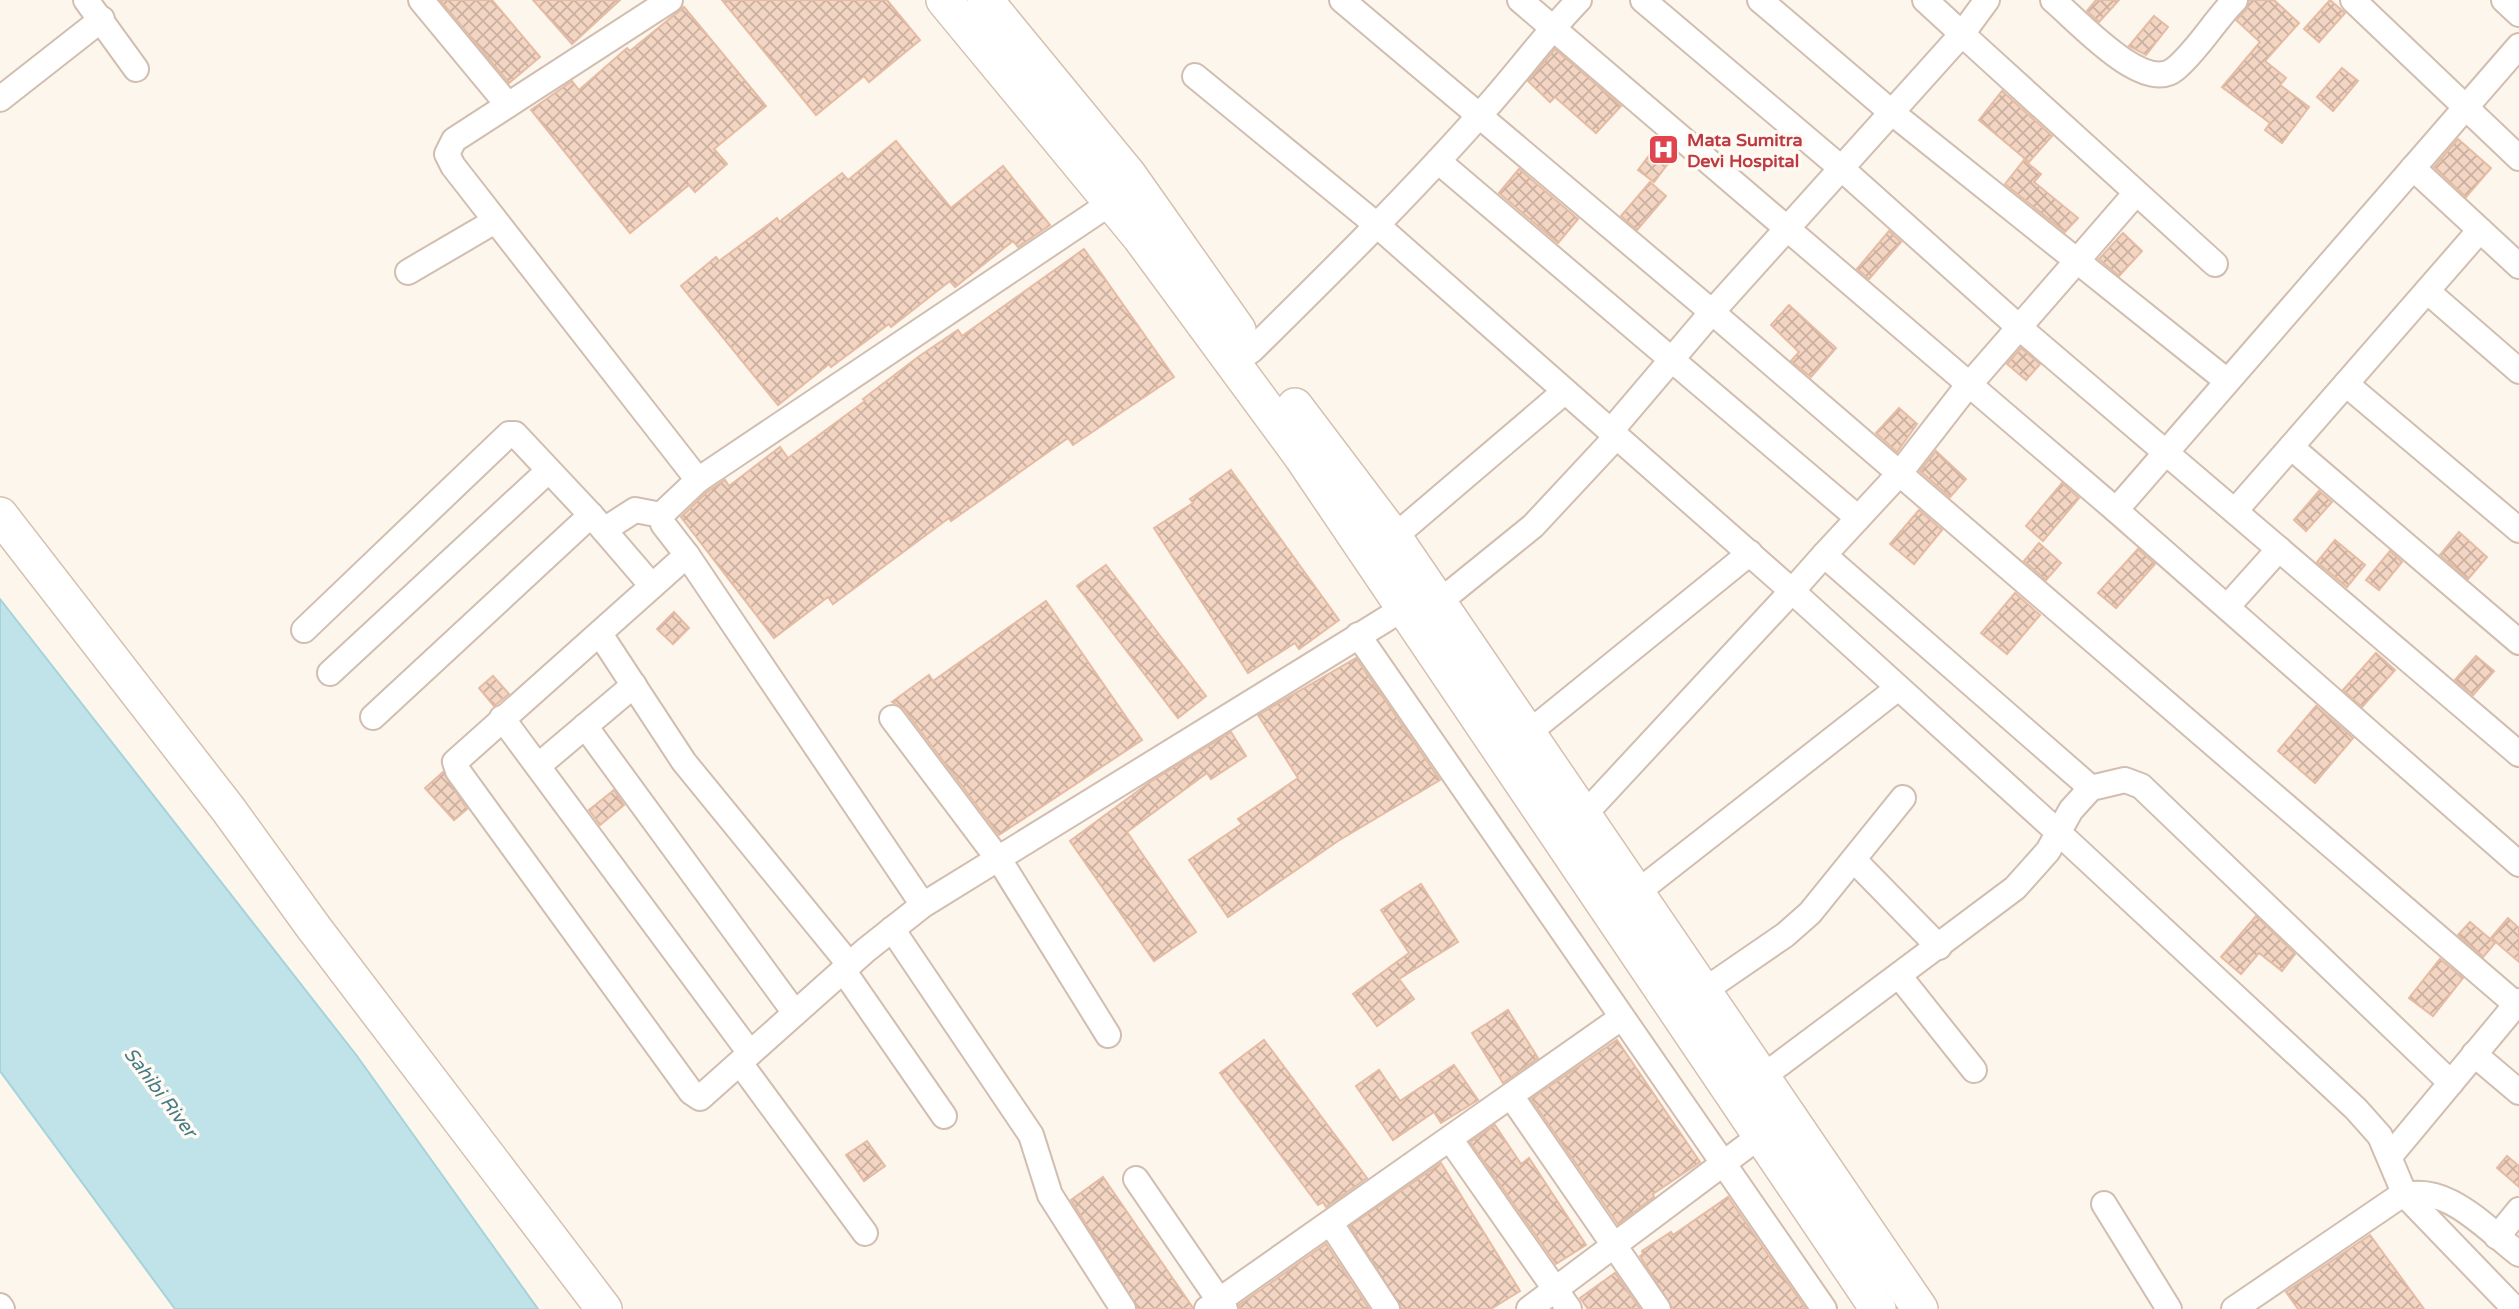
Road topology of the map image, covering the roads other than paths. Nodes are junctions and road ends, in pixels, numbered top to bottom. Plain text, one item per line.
1 (86, 0) edge
2 (421, 0) edge
3 (670, 0) edge
4 (944, 0) edge
5 (1342, 0) edge
6 (1520, 0) edge
7 (1578, 0) edge
8 (1643, 0) edge
9 (1760, 0) edge
10 (1925, 0) edge
11 (1987, 0) edge
12 (2053, 0) edge
13 (2353, 0) edge
14 (2504, 0) edge
15 (989, 2) edge
16 (2229, 2) edge
17 (2519, 14) edge
18 (102, 19) junction
19 (1552, 28) junction
20 (1962, 33) junction
21 (2519, 46) edge
22 (136, 69) dead end
23 (1195, 76) dead end
24 (0, 99) edge
25 (508, 105) junction
26 (2464, 109) junction
27 (1890, 111) junction
28 (1480, 115) junction
29 (2519, 158) edge
30 (1438, 161) junction
31 (1841, 168) junction
32 (2413, 169) junction
33 (2136, 193) junction
34 (1112, 202) junction
35 (495, 221) junction
36 (1378, 226) junction
37 (1788, 228) junction
38 (2480, 230) junction
39 (2079, 261) junction
40 (2215, 264) dead end
41 (2519, 265) edge
42 (408, 272) dead end
43 (2427, 291) junction
44 (1712, 312) junction
45 (2021, 329) junction
46 (1243, 356) junction
47 (1671, 361) junction
48 (2519, 371) edge
49 (2227, 382) junction
50 (2346, 384) junction
51 (1970, 385) junction
52 (1564, 392) junction
53 (1613, 435) junction
54 (2291, 447) junction
55 (2166, 452) junction
56 (548, 471) junction
57 (1899, 474) junction
58 (698, 480) junction
59 (2116, 510) junction
60 (2235, 512) junction
61 (0, 515) edge
62 (662, 515) junction
63 (1858, 518) junction
64 (598, 522) junction
65 (2519, 530) edge
66 (1394, 537) junction
67 (2279, 549) junction
68 (1750, 553) junction
69 (687, 555) junction
70 (1824, 555) junction
71 (652, 586) junction
72 (1792, 591) junction
73 (1438, 603) junction
74 (2227, 607) junction
75 (1404, 608) junction
76 (304, 630) dead end
77 (600, 634) junction
78 (1359, 635) junction
79 (2519, 642) edge
80 (330, 673) dead end
81 (634, 685) junction
82 (1898, 688) junction
83 (373, 717) dead end
84 (892, 718) dead end
85 (502, 719) junction
86 (585, 726) junction
87 (1527, 734) junction
88 (2519, 754) edge
89 (538, 766) junction
90 (2091, 788) junction
91 (1903, 798) dead end
92 (1582, 817) junction
93 (2059, 833) junction
94 (998, 859) junction
95 (1854, 860) junction
96 (2519, 864) edge
97 (1635, 894) junction
98 (923, 905) junction
99 (892, 929) junction
100 (1939, 947) junction
101 (846, 967) junction
102 (1900, 977) junction
103 (1702, 992) junction
104 (2518, 1004) edge
105 (795, 1013) junction
106 (1621, 1018) junction
107 (1108, 1035) dead end
108 (2474, 1054) junction
109 (745, 1058) junction
110 (1974, 1070) dead end
111 (1761, 1078) junction
112 (2451, 1083) junction
113 (2519, 1092) edge
114 (1511, 1096) junction
115 (944, 1116) dead end
116 (1775, 1126) junction
117 (1450, 1139) junction
118 (2390, 1156) junction
119 (1724, 1162) junction
120 (1136, 1179) dead end
121 (2405, 1195) junction
122 (2104, 1204) dead end
123 (2519, 1210) edge
124 (1331, 1224) junction
125 (865, 1233) dead end
126 (2497, 1237) junction
127 (1615, 1246) junction
128 (2519, 1254) edge
129 (1563, 1300) edge
130 (1217, 1306) edge
131 (604, 1309) edge
132 (1123, 1309) edge
133 (1387, 1309) edge
134 (1529, 1309) edge
135 (1658, 1309) edge
136 (1824, 1309) edge
137 (1878, 1309) edge
138 (1920, 1309) edge
139 (2169, 1309) edge
140 (2234, 1309) edge
141 (2515, 1309) edge

1 - 18 street
2 - 25 street
3 - 25 street
4 - 34 street
5 - 28 street
6 - 19 street
7 - 19 street
8 - 31 street
9 - 27 street
10 - 20 street
11 - 20 street
12 - 16 street
13 - 26 street
14 - 17 street
15 - 46 street
18 - 22 street
18 - 24 street
19 - 28 street
19 - 37 street
20 - 27 street
20 - 33 street
21 - 26 street
23 - 36 street
25 - 35 street
26 - 29 street
26 - 32 street
27 - 31 street
27 - 39 street
28 - 30 street
28 - 44 street
30 - 36 street
30 - 47 street
31 - 37 street
31 - 45 street
32 - 38 street
32 - 49 street
33 - 39 street
33 - 40 street
34 - 46 street
34 - 58 street
35 - 42 street
35 - 58 street
36 - 46 street
36 - 52 street
37 - 44 street
37 - 51 street
38 - 41 street
38 - 43 street
39 - 45 street
39 - 49 street
43 - 48 street
43 - 50 street
44 - 47 street
44 - 57 street
45 - 51 street
45 - 55 street
46 - 66 street
46 - 75 street
47 - 53 street
47 - 63 street
49 - 55 street
50 - 54 street
50 - 65 street
51 - 57 street
51 - 59 street
52 - 53 street
52 - 66 street
53 - 68 street
53 - 73 street
54 - 60 street
54 - 79 street
55 - 59 street
55 - 60 street
56 - 64 street
56 - 76 street
56 - 80 street
57 - 63 street
57 - 104 street
58 - 62 street
59 - 74 street
60 - 67 street
61 - 131 street
62 - 64 street
62 - 69 street
63 - 70 street
64 - 71 street
64 - 83 street
66 - 73 street
67 - 74 street
67 - 88 street
68 - 72 street
68 - 87 street
69 - 71 street
69 - 98 street
70 - 72 street
70 - 90 street
71 - 77 street
72 - 82 street
72 - 92 street
73 - 87 street
74 - 96 street
75 - 78 street
75 - 116 street
77 - 81 street
77 - 85 street
78 - 94 street
78 - 106 street
81 - 86 street
81 - 101 street
82 - 93 street
82 - 97 street
84 - 94 street
85 - 89 street
85 - 109 street
86 - 89 street
86 - 105 street
87 - 92 street
89 - 109 street
90 - 93 street
90 - 112 street
91 - 95 street
92 - 97 street
93 - 100 street
93 - 118 street
94 - 98 street
94 - 107 street
95 - 100 street
95 - 103 street
97 - 103 street
98 - 99 street
99 - 101 street
99 - 132 street
100 - 102 street
101 - 105 street
101 - 115 street
102 - 110 street
102 - 111 street
103 - 111 street
104 - 108 street
105 - 109 street
106 - 114 street
106 - 119 street
108 - 112 street
108 - 113 street
109 - 125 street
111 - 116 street
112 - 118 street
114 - 117 street
114 - 127 street
116 - 119 street
116 - 137 street
116 - 138 street
117 - 124 street
117 - 129 street
118 - 121 street
119 - 127 street
119 - 136 street
120 - 130 street
121 - 126 street
121 - 140 street
121 - 141 street
122 - 139 street
123 - 126 street
124 - 130 street
124 - 133 street
126 - 128 street
127 - 129 street
127 - 135 street
129 - 134 street

